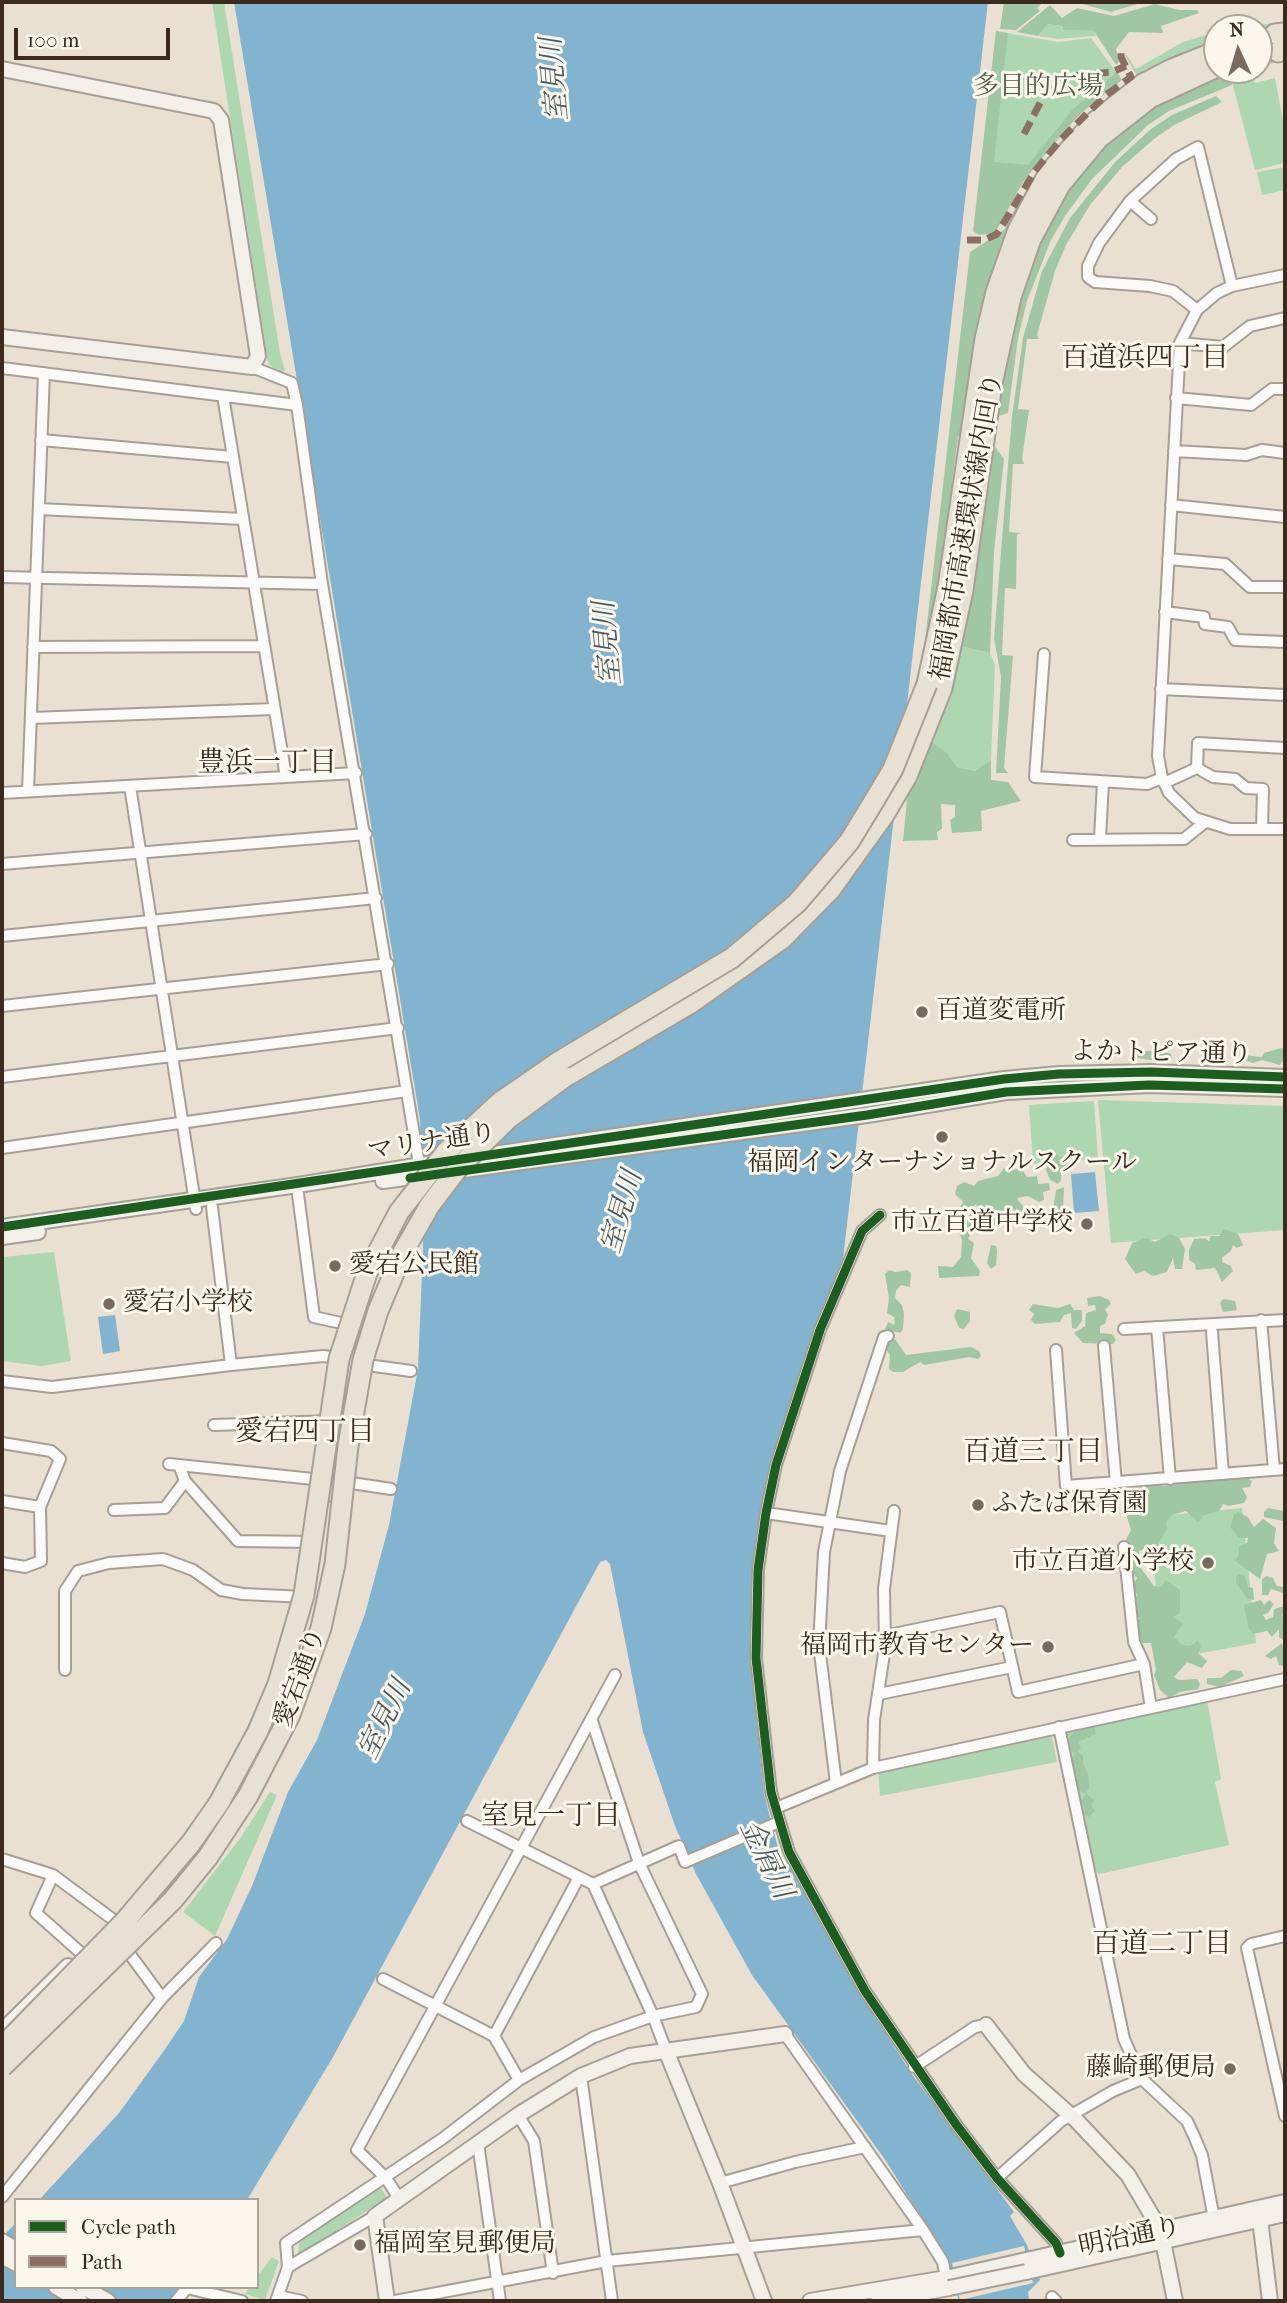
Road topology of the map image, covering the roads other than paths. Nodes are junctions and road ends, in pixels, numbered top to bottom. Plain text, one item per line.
1 (1203, 57) edge
2 (2, 69) edge
3 (1203, 73) edge
4 (1130, 201) junction
5 (1151, 219) dead end
6 (1285, 275) edge
7 (1232, 286) junction
8 (1197, 310) junction
9 (1285, 318) edge
10 (2, 337) edge
11 (1180, 343) junction
12 (252, 367) junction
13 (2, 368) edge
14 (44, 373) junction
15 (1285, 390) edge
16 (223, 396) junction
17 (1176, 398) junction
18 (297, 405) junction
19 (41, 440) junction
20 (1174, 451) junction
21 (1285, 453) edge
22 (233, 457) junction
23 (1171, 505) junction
24 (39, 509) junction
25 (1285, 517) edge
26 (243, 519) junction
27 (1168, 559) junction
28 (2, 577) edge
29 (36, 578) junction
30 (252, 582) junction
31 (322, 584) junction
32 (1285, 587) edge
33 (1165, 612) junction
34 (1285, 642) edge
35 (263, 646) junction
36 (33, 647) junction
37 (1044, 654) dead end
38 (1161, 689) junction
39 (1285, 695) edge
40 (274, 709) junction
41 (31, 718) junction
42 (1285, 748) edge
43 (1197, 768) junction
44 (356, 773) junction
45 (286, 777) junction
46 (1163, 780) junction
47 (1103, 782) junction
48 (130, 786) junction
49 (28, 791) junction
50 (2, 793) edge
51 (1204, 823) junction
52 (1262, 829) junction
53 (1285, 829) edge
54 (366, 834) junction
55 (1100, 838) junction
56 (1073, 840) dead end
57 (141, 853) junction
58 (2, 864) edge
59 (376, 898) junction
60 (152, 921) junction
61 (2, 936) edge
62 (388, 964) junction
63 (163, 988) junction
64 (2, 1006) edge
65 (398, 1028) junction
66 (174, 1056) junction
67 (2, 1077) edge
68 (565, 1077) junction
69 (1285, 1077) edge
70 (1285, 1089) edge
71 (407, 1091) junction
72 (868, 1108) junction
73 (182, 1122) junction
74 (2, 1148) edge
75 (430, 1169) junction
76 (298, 1194) junction
77 (196, 1204) junction
78 (212, 1207) junction
79 (880, 1215) dead end
80 (2, 1227) edge
81 (2, 1237) edge
82 (1261, 1320) junction
83 (1285, 1320) edge
84 (351, 1325) junction
85 (1157, 1327) junction
86 (1124, 1329) dead end
87 (1212, 1332) dead end
88 (888, 1336) dead end
89 (1104, 1346) dead end
90 (1056, 1350) dead end
91 (339, 1358) junction
92 (360, 1364) junction
93 (231, 1365) junction
94 (411, 1371) dead end
95 (2, 1381) edge
96 (331, 1421) junction
97 (214, 1425) dead end
98 (2, 1443) edge
99 (1280, 1469) edge
100 (1223, 1474) junction
101 (1170, 1479) junction
102 (323, 1480) junction
103 (185, 1481) junction
104 (345, 1482) junction
105 (1116, 1483) junction
106 (391, 1489) dead end
107 (2, 1501) edge
108 (40, 1507) junction
109 (114, 1510) dead end
110 (894, 1511) dead end
111 (766, 1513) junction
112 (829, 1523) junction
113 (891, 1531) junction
114 (316, 1542) junction
115 (1124, 1547) dead end
116 (2, 1563) edge
117 (306, 1597) junction
118 (884, 1636) junction
119 (1144, 1664) junction
120 (1012, 1667) junction
121 (65, 1670) dead end
122 (615, 1675) dead end
123 (1285, 1679) edge
124 (879, 1695) junction
125 (1151, 1708) junction
126 (592, 1721) junction
127 (1059, 1727) junction
128 (281, 1734) junction
129 (873, 1768) junction
130 (836, 1783) junction
131 (776, 1808) junction
132 (467, 1821) dead end
133 (779, 1822) junction
134 (521, 1847) junction
135 (2, 1859) edge
136 (639, 1863) junction
137 (52, 1875) junction
138 (579, 1877) junction
139 (593, 1884) junction
140 (115, 1921) junction
141 (1285, 1936) edge
142 (216, 1943) dead end
143 (81, 1953) junction
144 (129, 1953) junction
145 (383, 1979) dead end
146 (162, 1998) junction
147 (435, 2007) junction
148 (653, 2016) junction
149 (986, 2025) joint
150 (2, 2031) edge
151 (785, 2034) joint
152 (494, 2036) junction
153 (2, 2047) edge
154 (667, 2053) junction
155 (2, 2067) edge
156 (914, 2067) junction
157 (2, 2074) edge
158 (581, 2076) junction
159 (1142, 2079) junction
160 (520, 2080) junction
161 (1285, 2112) edge
162 (518, 2115) junction
163 (1070, 2116) junction
164 (478, 2143) junction
165 (865, 2147) junction
166 (386, 2178) junction
167 (997, 2178) junction
168 (720, 2183) junction
169 (2, 2197) edge
170 (400, 2200) junction
171 (1285, 2202) edge
172 (1285, 2214) edge
173 (375, 2216) junction
174 (1214, 2219) junction
175 (1260, 2219) junction
176 (923, 2230) junction
177 (1163, 2236) junction
178 (745, 2247) junction
179 (1060, 2253) junction
180 (607, 2261) junction
181 (288, 2267) junction
182 (1031, 2270) junction
183 (553, 2273) junction
184 (498, 2282) junction
185 (59, 2289) edge
186 (87, 2289) edge
187 (191, 2289) edge
188 (949, 2289) edge
189 (277, 2299) edge
190 (80, 2301) edge
191 (108, 2301) edge
192 (242, 2301) edge
193 (302, 2301) edge
194 (387, 2301) edge
195 (395, 2301) edge
196 (500, 2301) edge
197 (612, 2301) edge
198 (764, 2301) edge
199 (810, 2301) edge
200 (878, 2301) edge
201 (1175, 2301) edge
202 (1270, 2301) edge

1 - 153 highway, bridge
2 - 12 street
3 - 68 highway, 福岡都市高速環状線内回り
4 - 5 street
4 - 7 street
4 - 8 street
6 - 7 street
7 - 8 street
8 - 11 street
9 - 11 street
10 - 12 street
11 - 17 street
12 - 18 street
13 - 14 street
14 - 16 street
14 - 19 street
15 - 17 street
16 - 18 street
16 - 22 street
17 - 20 street
18 - 31 street
19 - 22 street
19 - 24 street
20 - 21 street
20 - 23 street
22 - 26 street
23 - 25 street
23 - 27 street
24 - 26 street
24 - 29 street
26 - 30 street
27 - 32 street
27 - 33 street
28 - 29 street
29 - 30 street
29 - 36 street
30 - 31 street
30 - 35 street
31 - 44 street
33 - 34 street
33 - 38 street
35 - 36 street
35 - 40 street
36 - 41 street
37 - 47 street
38 - 39 street
38 - 46 street
40 - 41 street
40 - 45 street
41 - 49 street
42 - 43 street
43 - 46 street
43 - 52 street
44 - 45 street
44 - 54 street
45 - 48 street
46 - 47 street
46 - 51 street
47 - 55 street
48 - 49 street
48 - 57 street
49 - 50 street
51 - 52 street
51 - 55 street
52 - 53 street
54 - 57 street
54 - 59 street
55 - 56 street
57 - 58 street
57 - 60 street
59 - 60 street
59 - 62 street
60 - 61 street
60 - 63 street
62 - 63 street
62 - 65 street
63 - 64 street
63 - 66 street
65 - 66 street
65 - 71 street
66 - 67 street
66 - 73 street
68 - 128 highway, bridge
68 - 155 highway, 福岡都市高速環状線内回り, bridge
69 - 72 street, よかトピア通り
70 - 72 street, よかトピア通り
71 - 73 street
71 - 75 street
72 - 75 street, マリナ通り
73 - 74 street
73 - 77 street
75 - 76 street, マリナ通り
75 - 77 street, マリナ通り
75 - 84 street, 愛宕通り
75 - 92 street, 愛宕通り
76 - 78 street, マリナ通り
76 - 84 street
77 - 78 street, マリナ通り
77 - 80 street, マリナ通り
77 - 81 street, マリナ通り
78 - 93 street
79 - 111 street
82 - 83 street
82 - 85 street
82 - 99 street
84 - 91 street, 愛宕通り
85 - 86 street
85 - 101 street
87 - 100 street
88 - 112 street
89 - 105 street
90 - 105 street
91 - 93 street
91 - 96 street, 愛宕通り
92 - 94 street
92 - 104 street, 愛宕通り
93 - 95 street
96 - 97 street
96 - 102 street, 愛宕通り
98 - 108 street
99 - 100 street
100 - 101 street
101 - 105 street
102 - 103 street
102 - 114 street, 愛宕通り
103 - 109 street
103 - 114 street
104 - 106 street
104 - 128 street, 愛宕通り
107 - 108 street
108 - 116 street
110 - 113 street
111 - 112 street
111 - 131 street
112 - 113 street
112 - 130 street
113 - 118 street
114 - 117 street, 愛宕通り
115 - 119 street
117 - 121 street
117 - 140 street, 愛宕通り
118 - 120 street
118 - 124 street
119 - 120 street
119 - 125 street
120 - 124 street
122 - 126 street
123 - 125 street
124 - 129 street
125 - 127 street
126 - 134 street
126 - 136 street
127 - 129 street
127 - 159 street
128 - 144 street, 愛宕通り
129 - 130 street
130 - 131 street
131 - 133 street
132 - 134 street
133 - 136 street
133 - 156 street
134 - 138 street
134 - 147 street
135 - 137 street
136 - 139 street
136 - 148 street
137 - 140 street
137 - 143 street
138 - 139 street
138 - 152 street
139 - 148 street
140 - 143 street, 愛宕通り
141 - 161 street
142 - 146 street
143 - 150 street, 愛宕通り
144 - 146 street
144 - 157 street, 愛宕通り
145 - 147 street
146 - 169 street
147 - 152 street
147 - 166 street
148 - 154 street
148 - 160 street
149 - 156 street
149 - 163 street
151 - 154 street
151 - 165 street
152 - 160 street
154 - 158 street
154 - 168 street
156 - 167 street
158 - 162 street
158 - 180 street
159 - 163 street
159 - 174 street
160 - 166 street
162 - 164 street
162 - 183 street
163 - 167 street
163 - 177 street
164 - 170 street
164 - 184 street
165 - 168 street
165 - 176 street
166 - 170 street
166 - 181 street
167 - 179 street
168 - 178 street
170 - 173 street
171 - 174 street, 明治通り
172 - 175 street, 明治通り
173 - 181 street
173 - 194 street
174 - 177 street, 明治通り
175 - 177 street, 明治通り
175 - 202 street
176 - 178 street
176 - 188 street
177 - 179 street, 明治通り
177 - 182 street, 明治通り
177 - 201 street
178 - 180 street
178 - 198 street
179 - 182 street, 明治通り
180 - 183 street
180 - 197 street
181 - 189 street
182 - 188 street, 明治通り, bridge
183 - 184 street
184 - 195 street
184 - 196 street
185 - 190 street
186 - 191 street
187 - 192 street
188 - 199 street, 明治通り
188 - 200 street, 明治通り
189 - 193 street

